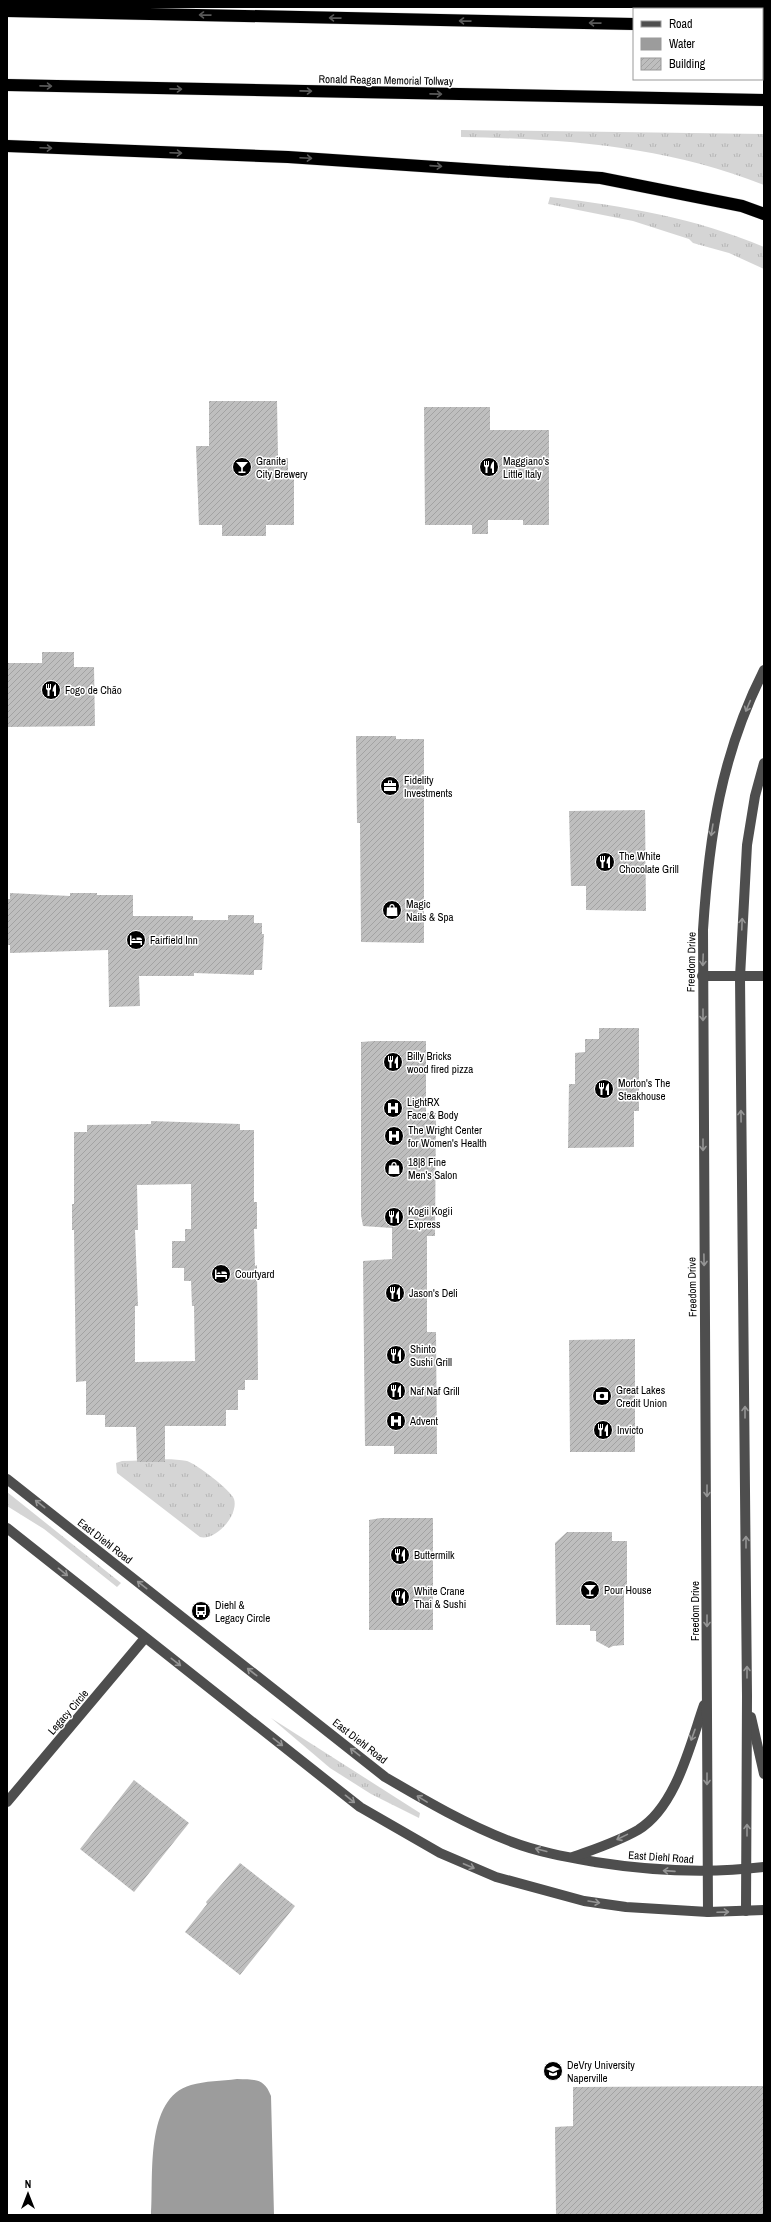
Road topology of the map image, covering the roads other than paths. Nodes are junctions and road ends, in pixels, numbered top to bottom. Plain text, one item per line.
1 (7, 11) edge
2 (633, 24) edge
3 (7, 85) edge
4 (764, 100) edge
5 (7, 146) edge
6 (764, 214) edge
7 (764, 670) edge
8 (764, 763) edge
9 (702, 976) junction
10 (764, 976) edge
11 (740, 977) junction
12 (7, 1479) edge
13 (7, 1528) edge
14 (145, 1638) junction
15 (747, 1696) junction
16 (706, 1698) junction
17 (764, 1774) edge
18 (7, 1802) edge
19 (570, 1858) junction
20 (764, 1867) edge
21 (747, 1869) junction
22 (708, 1872) junction
23 (764, 1910) edge
24 (746, 1911) junction
25 (708, 1912) junction

2 -> 1 highway
3 -> 4 highway, Ronald Reagan Memorial Tollway
5 -> 6 highway
7 -> 9 street, Freedom Drive
11 -> 8 street
9 - 11 street
9 -> 16 street, Freedom Drive
10 - 11 street
15 -> 11 street
19 -> 12 street, East Diehl Road
13 -> 14 street
14 - 18 street, Legacy Circle
14 -> 25 street
15 - 17 street
21 -> 15 street
16 -> 19 street
16 -> 22 street, Freedom Drive
22 -> 19 street, East Diehl Road
20 - 21 street, East Diehl Road
21 - 22 street, East Diehl Road
21 - 24 street
22 - 25 street, Freedom Drive
23 - 24 street
25 -> 24 street

